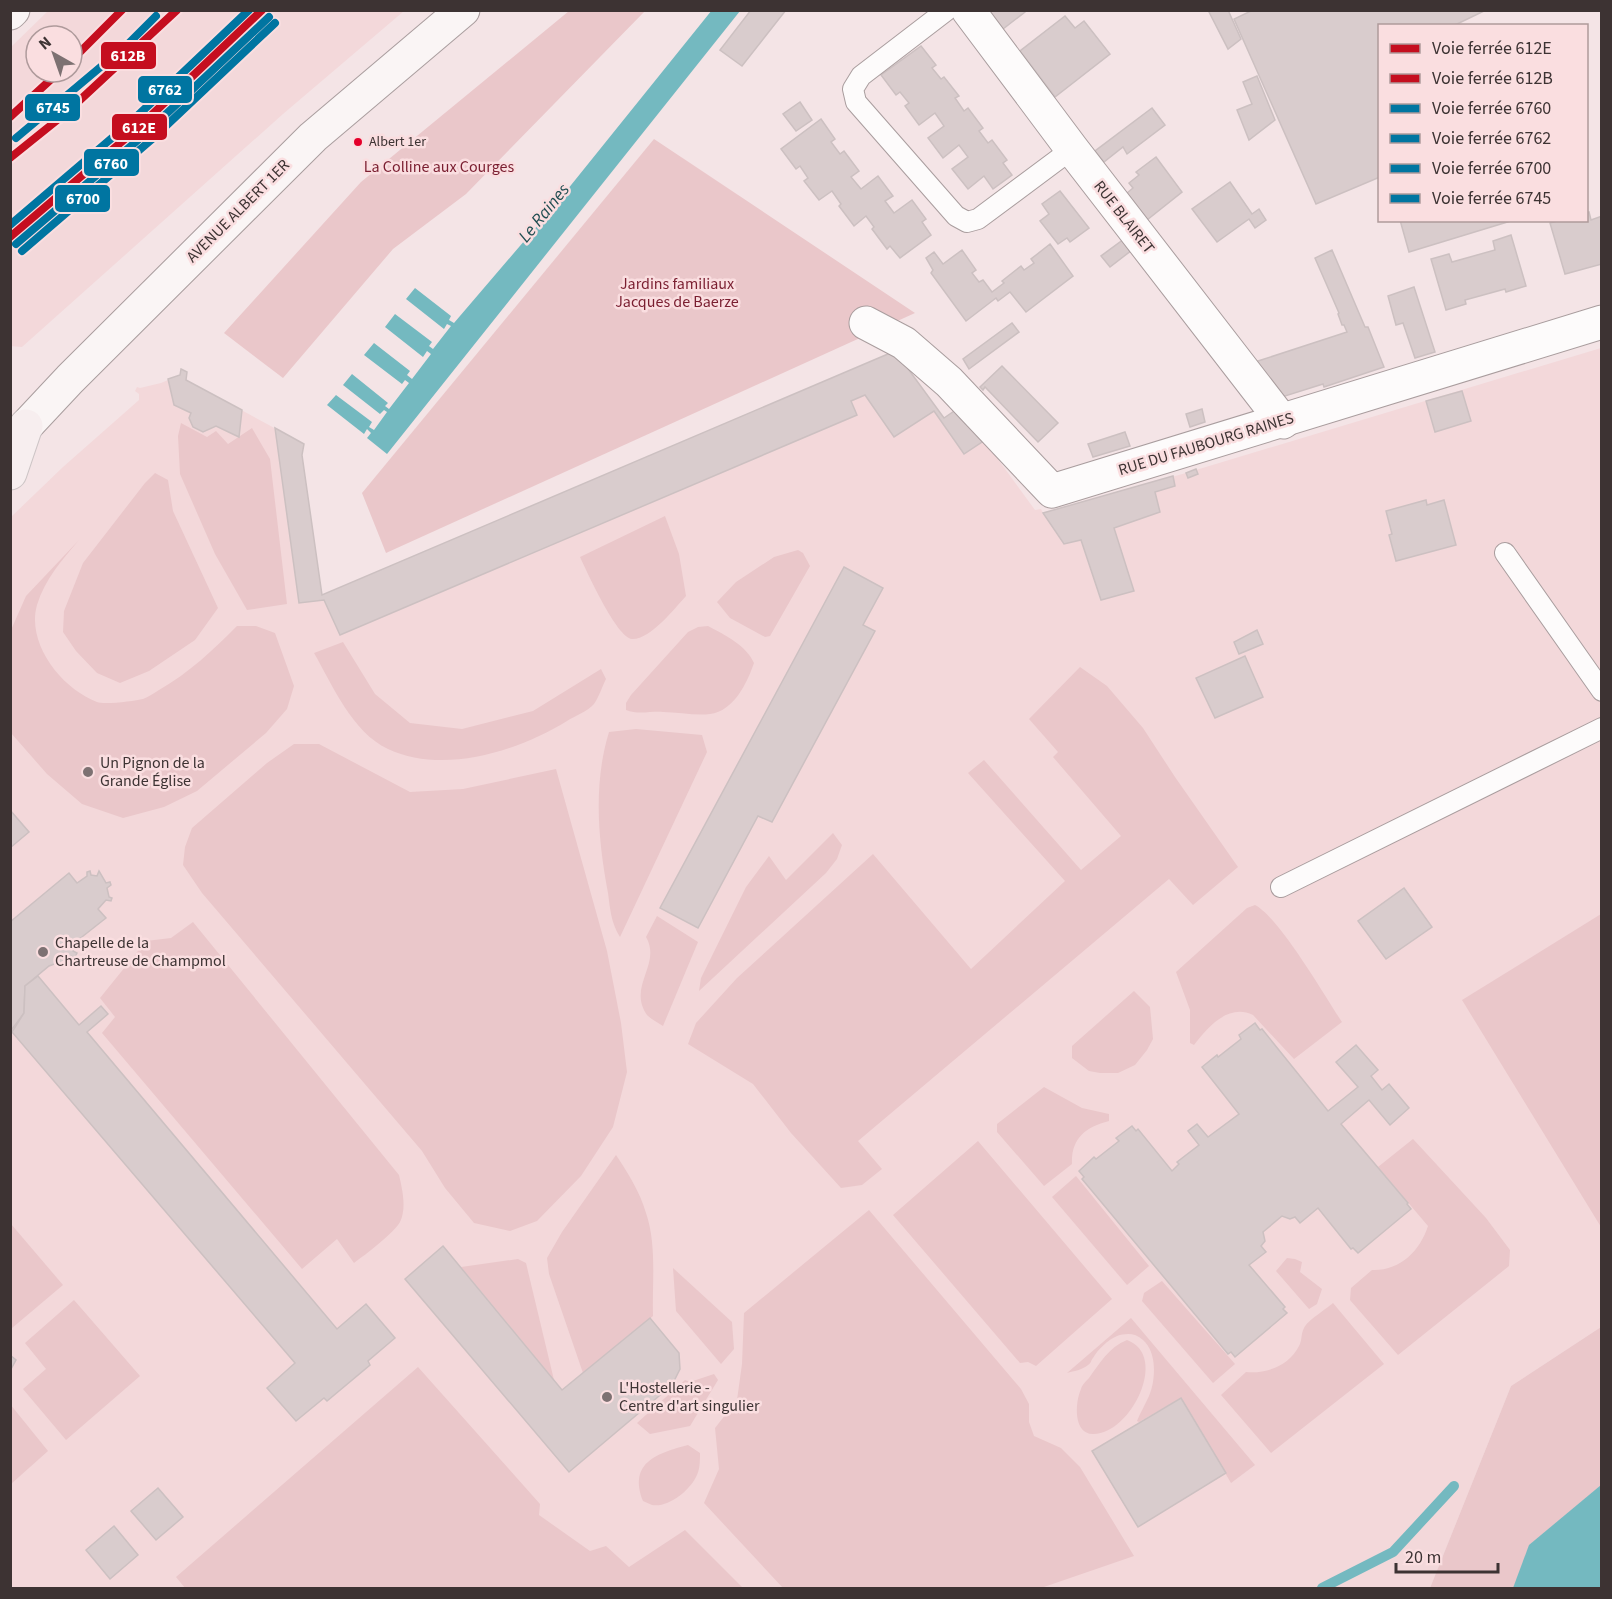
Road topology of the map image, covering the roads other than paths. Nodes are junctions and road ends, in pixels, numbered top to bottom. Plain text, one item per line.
1 (463, 10) edge
2 (947, 10) edge
3 (968, 10) edge
4 (1072, 149) junction
5 (1602, 322) edge
6 (866, 323) dead end
7 (1282, 422) junction
8 (16, 423) edge
9 (10, 473) edge
10 (1505, 553) dead end
11 (1602, 690) edge
12 (1602, 728) edge
13 (1281, 887) dead end

1 - 8 main road, AVENUE ALBERT 1ER
2 - 4 lane
3 - 4 street, RUE BLAIRET
4 - 7 street, RUE BLAIRET
5 - 7 street, RUE DU FAUBOURG RAINES
6 - 7 street, RUE DU FAUBOURG RAINES
8 - 9 main road, AVENUE ALBERT 1ER
10 - 11 lane
12 - 13 lane

